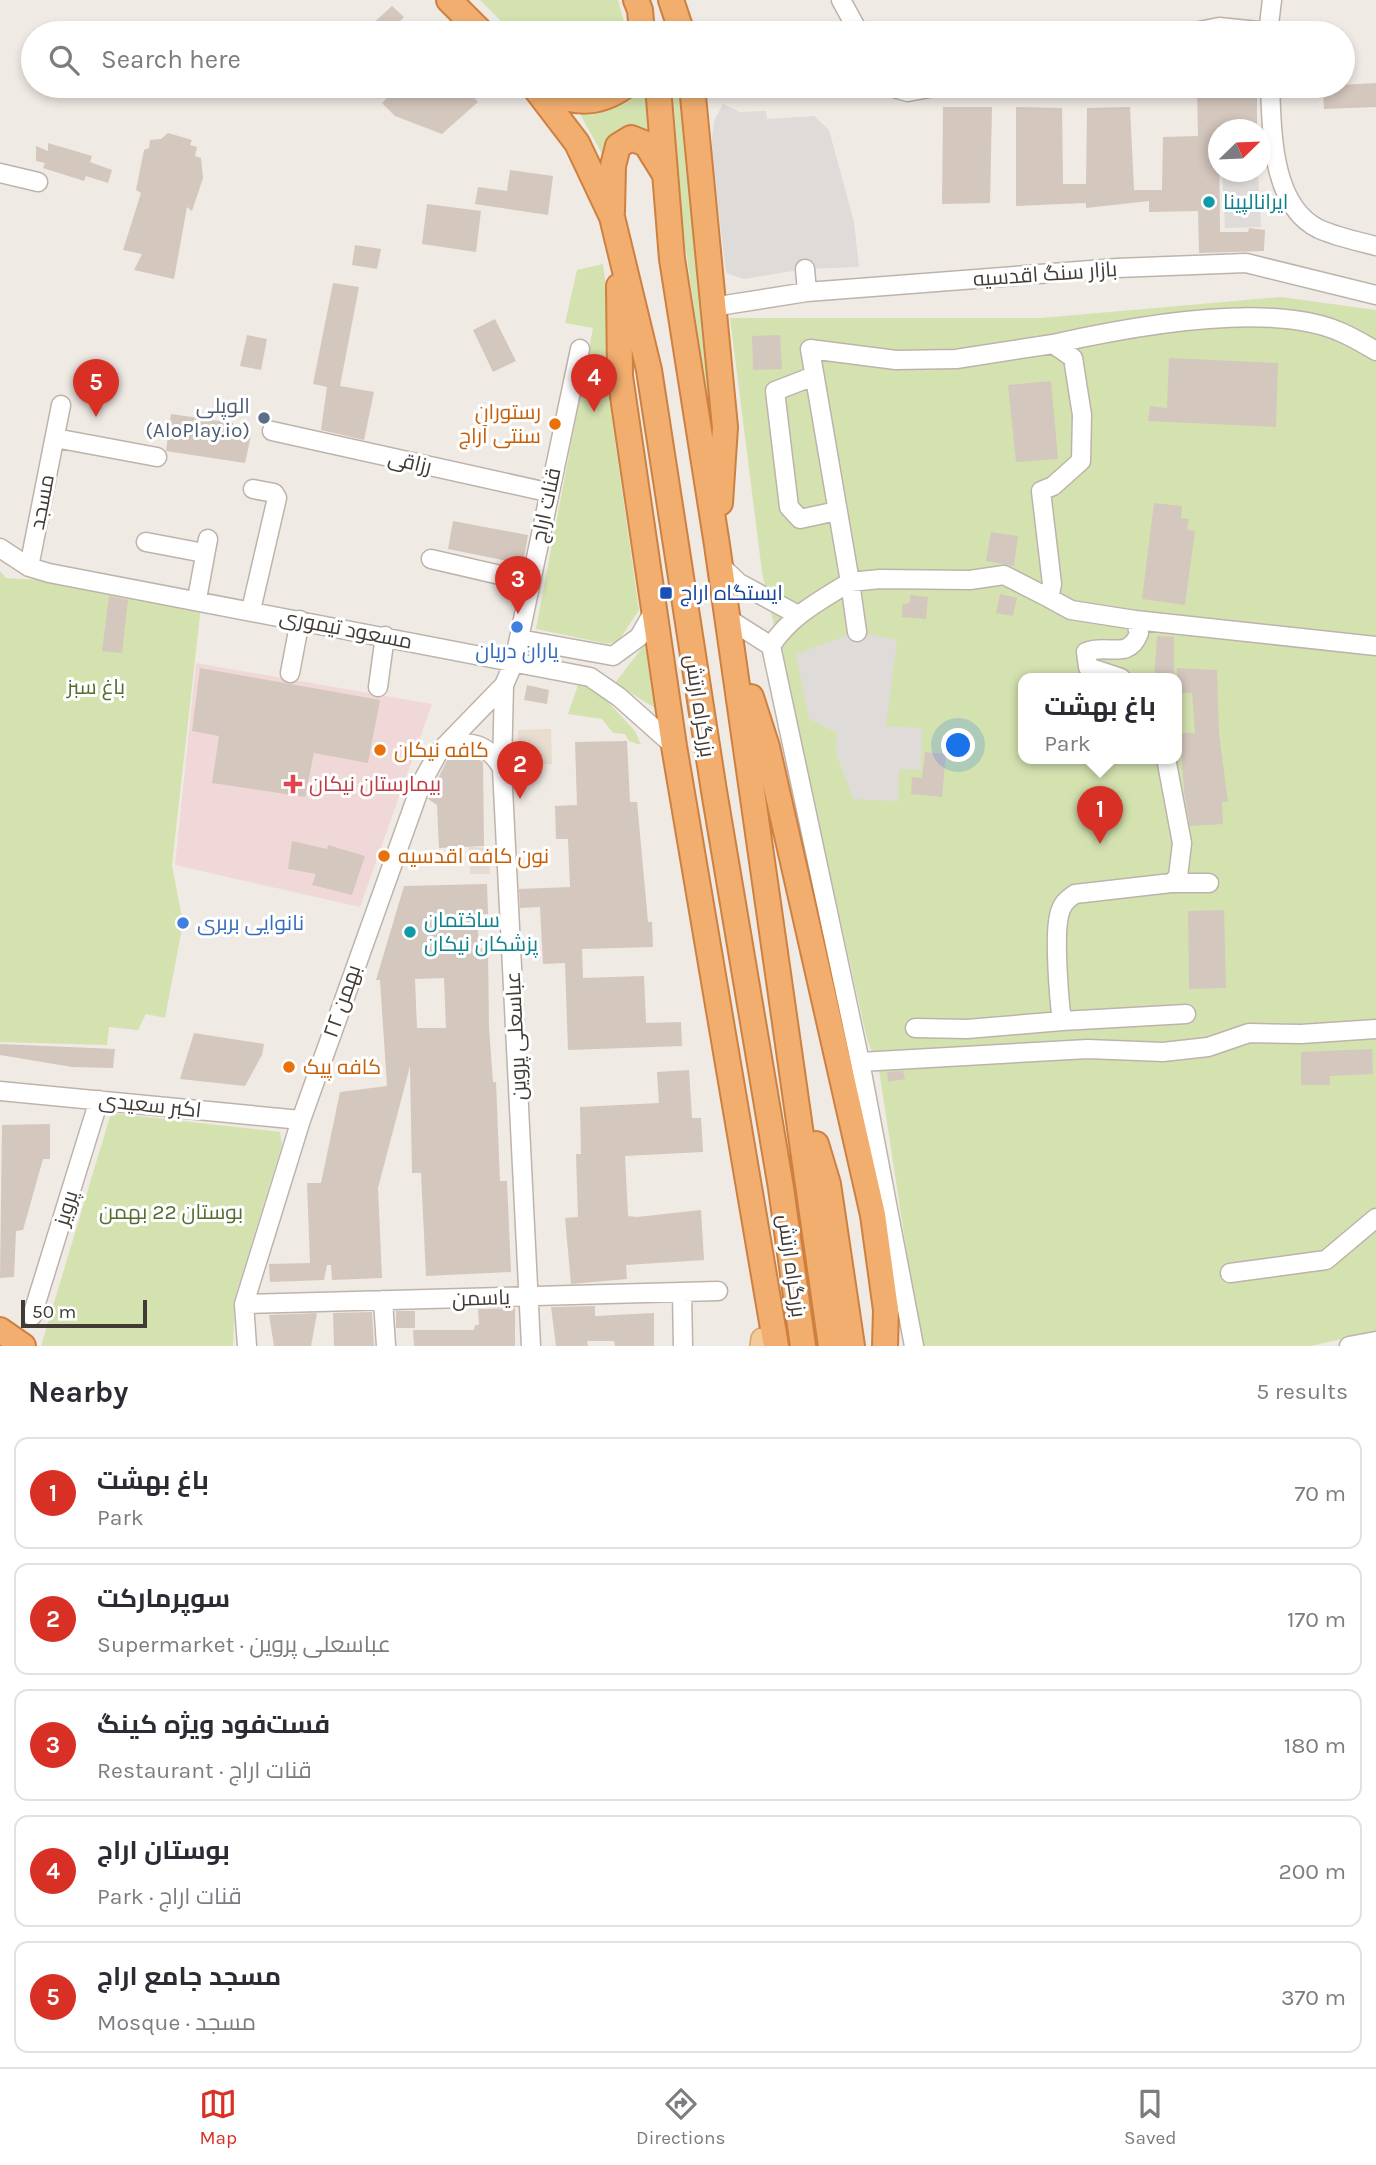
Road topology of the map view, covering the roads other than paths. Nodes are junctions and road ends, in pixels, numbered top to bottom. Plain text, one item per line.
1 (449, 0) edge
2 (671, 0) edge
3 (841, 0) edge
4 (1272, 0) edge
5 (470, 21) edge
6 (678, 21) edge
7 (852, 21) edge
8 (1269, 21) edge
9 (542, 98) edge
10 (559, 98) edge
11 (596, 98) edge
12 (659, 98) edge
13 (692, 98) edge
14 (1271, 98) edge
15 (0, 173) edge
16 (666, 177) junction
17 (38, 182) dead end
18 (611, 217) junction
19 (1376, 246) edge
20 (620, 247) junction
21 (805, 269) dead end
22 (807, 292) junction
23 (1376, 295) edge
24 (712, 307) junction
25 (1052, 344) junction
26 (580, 348) dead end
27 (1376, 351) edge
28 (814, 376) junction
29 (61, 405) dead end
30 (272, 431) dead end
31 (55, 438) junction
32 (157, 457) dead end
33 (253, 489) dead end
34 (547, 492) junction
35 (837, 511) junction
36 (146, 541) dead end
37 (0, 548) edge
38 (718, 555) junction
39 (431, 559) dead end
40 (29, 567) junction
41 (530, 582) junction
42 (850, 582) junction
43 (1049, 598) junction
44 (197, 599) junction
45 (251, 610) junction
46 (654, 611) junction
47 (799, 615) junction
48 (727, 618) junction
49 (300, 620) junction
50 (1135, 620) junction
51 (857, 632) dead end
52 (385, 636) junction
53 (519, 639) junction
54 (771, 646) junction
55 (1376, 646) edge
56 (514, 662) junction
57 (290, 673) dead end
58 (1106, 673) edge
59 (504, 685) junction
60 (378, 687) dead end
61 (674, 746) junction
62 (438, 753) junction
63 (1167, 764) edge
64 (502, 768) junction
65 (714, 791) junction
66 (691, 851) junction
67 (1171, 883) junction
68 (1209, 883) dead end
69 (1186, 1014) dead end
70 (1062, 1021) junction
71 (915, 1028) dead end
72 (1376, 1029) edge
73 (860, 1062) junction
74 (793, 1069) junction
75 (0, 1091) edge
76 (99, 1100) junction
77 (301, 1120) junction
78 (1376, 1219) edge
79 (1230, 1273) dead end
80 (718, 1291) dead end
81 (682, 1292) junction
82 (529, 1296) junction
83 (383, 1300) junction
84 (244, 1304) junction
85 (33, 1316) dead end
86 (0, 1330) edge
87 (1376, 1341) edge
88 (766, 1344) edge
89 (23, 1346) edge
90 (247, 1346) edge
91 (386, 1346) edge
92 (531, 1346) edge
93 (683, 1346) edge
94 (803, 1346) edge
95 (831, 1346) edge
96 (852, 1346) edge
97 (885, 1346) edge
98 (914, 1346) edge
99 (1349, 1346) edge

1 - 5 highway
2 - 6 highway
3 - 7 street
4 - 8 street
9 - 18 highway, بزرگراه ارتش
10 - 11 highway
12 - 16 highway, بزرگراه ارتش
13 - 24 highway
14 - 19 street
15 - 17 street
16 - 18 highway
16 - 38 highway, بزرگراه ارتش
18 - 20 highway, بزرگراه ارتش
20 - 46 highway
20 - 65 highway, بزرگراه ارتش
21 - 22 street
22 - 23 street, بازار سنگ اقدسیه
22 - 24 street, بازار سنگ اقدسیه
24 - 38 highway
25 - 27 street
25 - 28 street
25 - 43 street
26 - 34 street, قنات اراج
28 - 35 street
28 - 35 street
29 - 31 street, مسجد
30 - 34 street, رزاقی
31 - 32 street
31 - 40 street, مسجد
33 - 45 street
34 - 41 street, قنات اراج
35 - 42 street
36 - 44 street
37 - 40 street, مسعود تیموری
38 - 47 street
38 - 48 highway, بزرگراه ارتش
39 - 41 street
40 - 44 street, مسعود تیموری
41 - 53 street, قنات اراج
42 - 43 street
42 - 47 street
42 - 51 street
43 - 50 street
44 - 45 street, مسعود تیموری
45 - 49 street, مسعود تیموری
46 - 53 street
46 - 61 highway
47 - 54 street
48 - 54 street
48 - 74 highway, بزرگراه ارتش
48 - 97 highway
49 - 52 street, مسعود تیموری
49 - 57 street
50 - 55 street
50 - 58 street
52 - 56 street, مسعود تیموری
52 - 60 street
53 - 56 street, قنات اراج
54 - 73 street
56 - 59 street, قنات اراج
56 - 61 street, مسعود تیموری
59 - 62 street, ۲۲ بهمن
59 - 64 street, عباسعلی پروین
61 - 65 highway
61 - 66 highway
62 - 64 street
62 - 77 street, ۲۲ بهمن
63 - 67 street
64 - 82 street, عباسعلی پروین
65 - 66 highway
65 - 94 highway, بزرگراه ارتش
66 - 88 highway
67 - 68 street
67 - 70 street
69 - 70 street
70 - 71 street
72 - 73 street
73 - 98 street
74 - 95 highway, بزرگراه ارتش
74 - 96 highway
75 - 76 street, اکبر سعیدی
76 - 77 street, اکبر سعیدی
76 - 85 street, پرویز
77 - 84 street, ۲۲ بهمن
78 - 79 street
80 - 81 street, یاسمن
81 - 82 street, یاسمن
81 - 93 street
82 - 83 street, یاسمن
82 - 92 street, عباسعلی پروین
83 - 84 street, یاسمن
83 - 91 street
84 - 90 street, ۲۲ بهمن
86 - 89 highway
87 - 99 street

